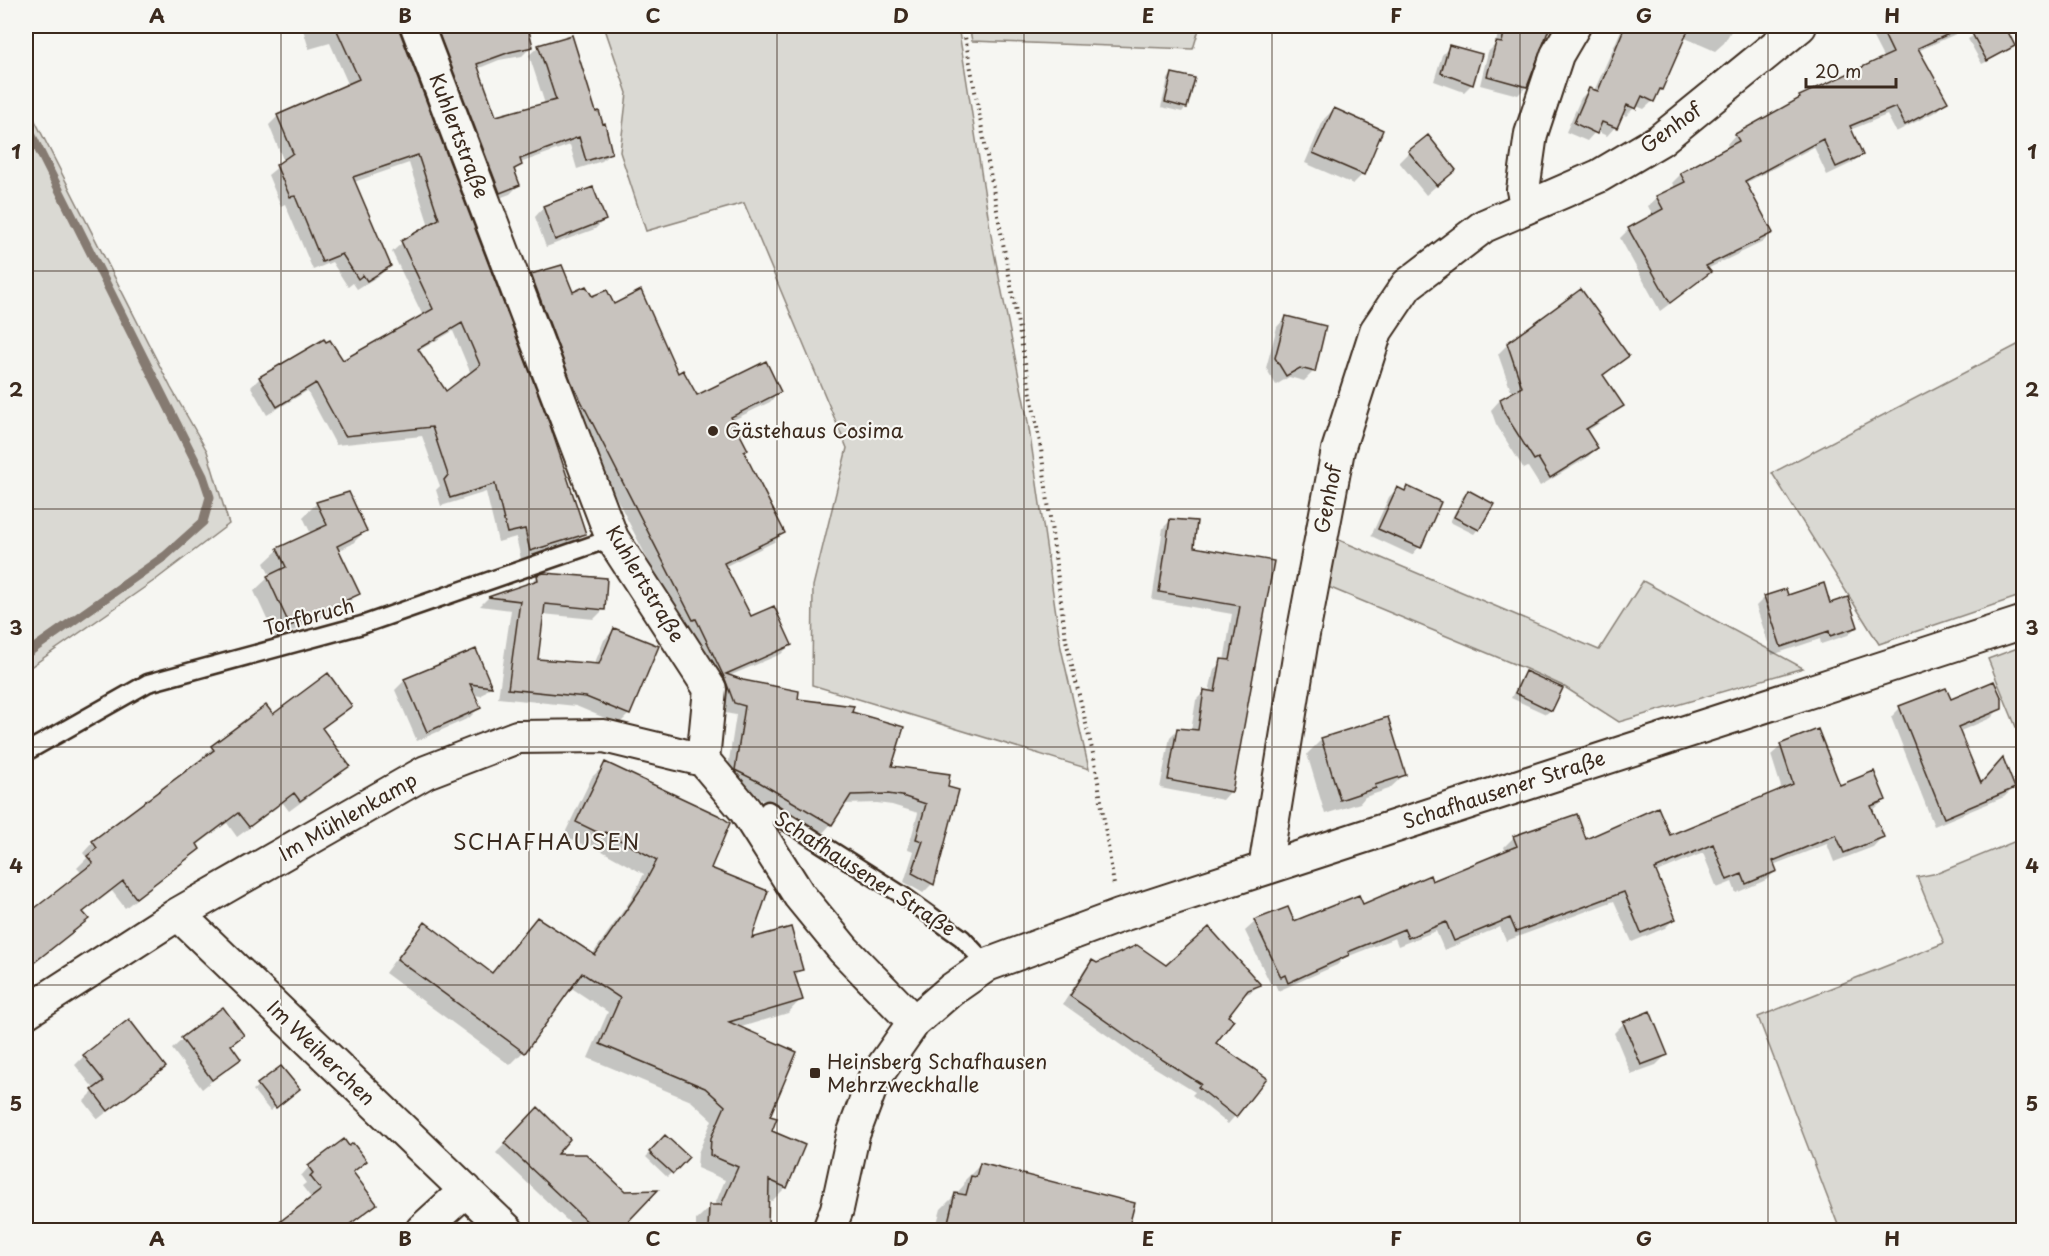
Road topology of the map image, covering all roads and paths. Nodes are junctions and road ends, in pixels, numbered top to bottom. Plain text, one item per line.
1 (417, 26) edge
2 (963, 26) edge
3 (1574, 26) edge
4 (1800, 26) edge
5 (1527, 207) junction
6 (612, 538) junction
7 (2024, 622) edge
8 (26, 752) edge
9 (703, 760) junction
10 (768, 810) dead end
11 (1265, 868) junction
12 (178, 914) junction
13 (1119, 916) junction
14 (987, 965) junction
15 (26, 1012) edge
16 (914, 1022) junction
17 (465, 1190) junction
18 (422, 1230) edge
19 (507, 1230) edge
20 (829, 1230) edge

1 - 6 street, Kuhlertstraße
2 - 13 path
3 - 5 street
4 - 5 street, Genhof
5 - 11 street, Genhof
6 - 8 lane, Torfbruch
6 - 9 street, Kuhlertstraße
7 - 11 street, Schafhausener Straße
9 - 12 street, Im Mühlenkamp
9 - 16 street
10 - 14 lane, Schafhausener Straße
11 - 13 street, Schafhausener Straße
12 - 15 street, Im Mühlenkamp
12 - 17 street, Im Weiherchen
13 - 14 street, Schafhausener Straße
14 - 16 street, Schafhausener Straße
16 - 20 street, Schafhausener Straße
17 - 18 street
17 - 19 street, Im Weiherchen

